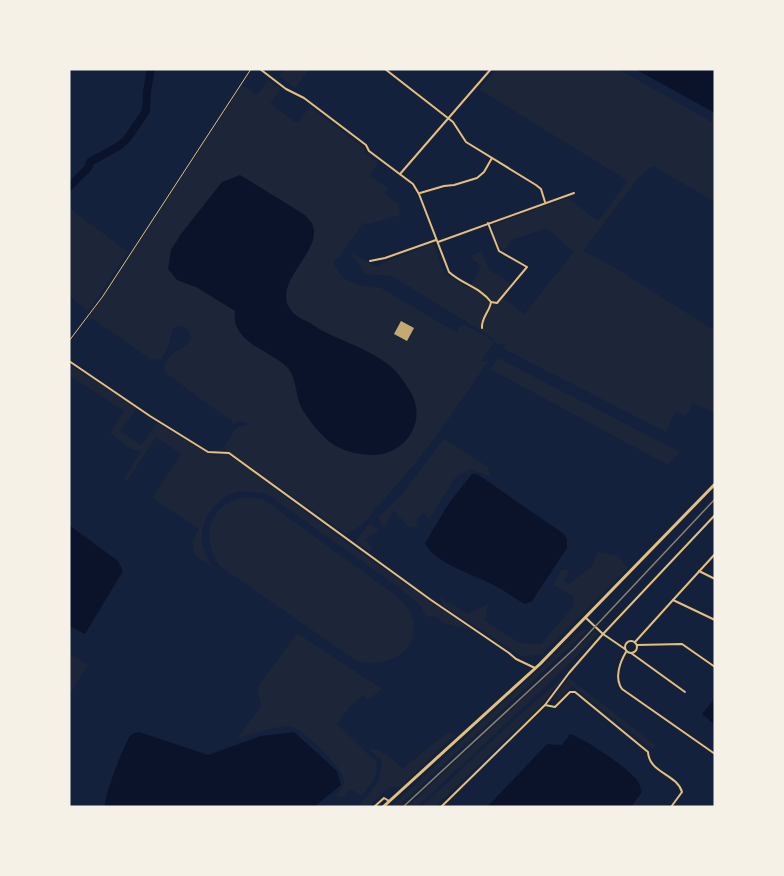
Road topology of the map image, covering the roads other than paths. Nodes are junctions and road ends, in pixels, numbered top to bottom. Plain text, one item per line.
1 (251, 69) edge
2 (260, 69) edge
3 (385, 69) edge
4 (491, 69) edge
5 (447, 119) junction
6 (492, 158) junction
7 (400, 174) junction
8 (574, 193) dead end
9 (419, 194) junction
10 (545, 202) junction
11 (488, 223) junction
12 (437, 241) junction
13 (370, 261) dead end
14 (491, 302) junction
15 (482, 328) dead end
16 (69, 341) edge
17 (69, 361) edge
18 (715, 484) edge
19 (715, 514) edge
20 (715, 554) edge
21 (699, 572) junction
22 (715, 579) edge
23 (673, 600) junction
24 (586, 618) junction
25 (715, 620) edge
26 (603, 634) junction
27 (614, 641) junction
28 (627, 641) junction
29 (636, 644) junction
30 (626, 650) junction
31 (631, 653) junction
32 (715, 667) edge
33 (535, 668) junction
34 (685, 692) dead end
35 (545, 705) junction
36 (715, 754) edge
37 (389, 801) junction
38 (374, 807) edge
39 (383, 807) edge
40 (441, 807) edge
41 (671, 807) edge

1 - 16 lane
2 - 7 street
3 - 5 street
4 - 5 street
5 - 6 street
5 - 7 street
6 - 9 street
6 - 10 street
7 - 9 street
8 - 10 street
9 - 12 street
10 - 11 street
11 - 12 street
11 - 14 street
12 - 13 street
12 - 14 street
14 - 15 street
17 - 33 street
18 - 24 main road
19 - 26 street
20 - 21 street
21 - 22 street
21 - 23 street
23 - 25 street
23 - 29 street
24 - 26 street
24 - 33 main road
26 - 27 street
26 - 35 street
27 - 28 street
27 - 30 street
28 - 29 street
28 - 30 street
29 - 31 street
29 - 32 street
30 - 31 street
30 - 36 street
31 - 34 street
33 - 37 main road
35 - 40 street
35 - 41 street
37 - 38 street
37 - 39 main road

